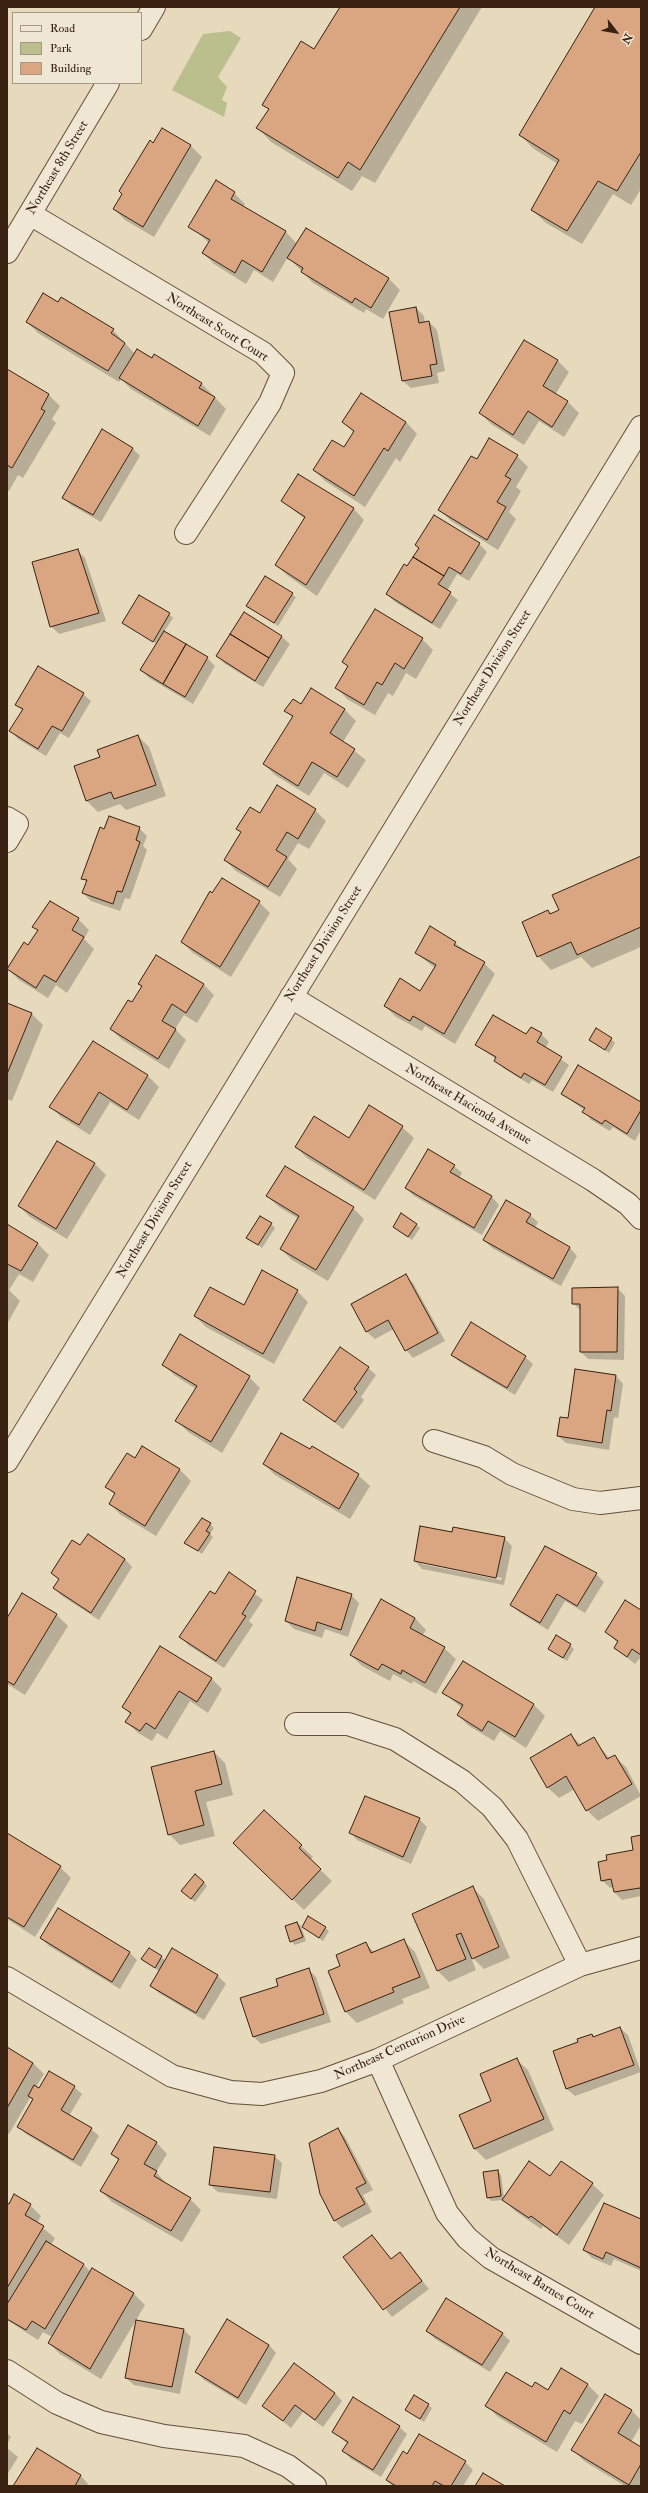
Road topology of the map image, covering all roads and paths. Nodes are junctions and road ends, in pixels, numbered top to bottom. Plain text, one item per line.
1 (154, 7) edge
2 (142, 27) edge
3 (107, 84) edge
4 (30, 214) junction
5 (7, 252) edge
6 (641, 427) edge
7 (186, 533) dead end
8 (7, 818) edge
9 (7, 841) edge
10 (291, 998) junction
11 (641, 1218) edge
12 (434, 1441) dead end
13 (7, 1461) edge
14 (641, 1498) edge
15 (296, 1724) dead end
16 (641, 1948) edge
17 (580, 1965) junction
18 (7, 1978) edge
19 (378, 2060) junction
20 (641, 2343) edge
21 (7, 2370) edge
22 (315, 2486) edge

1 - 2 street
3 - 4 street, Northeast 8th Street
4 - 5 street, Northeast 8th Street
4 - 7 street, Northeast Scott Court
6 - 10 street, Northeast Division Street
8 - 9 street
10 - 11 street, Northeast Hacienda Avenue
10 - 13 street, Northeast Division Street
12 - 14 street
15 - 17 street
16 - 17 street, Northeast Centurion Drive
17 - 19 street, Northeast Centurion Drive
18 - 19 street, Northeast Centurion Drive
19 - 20 street, Northeast Barnes Court
21 - 22 street

